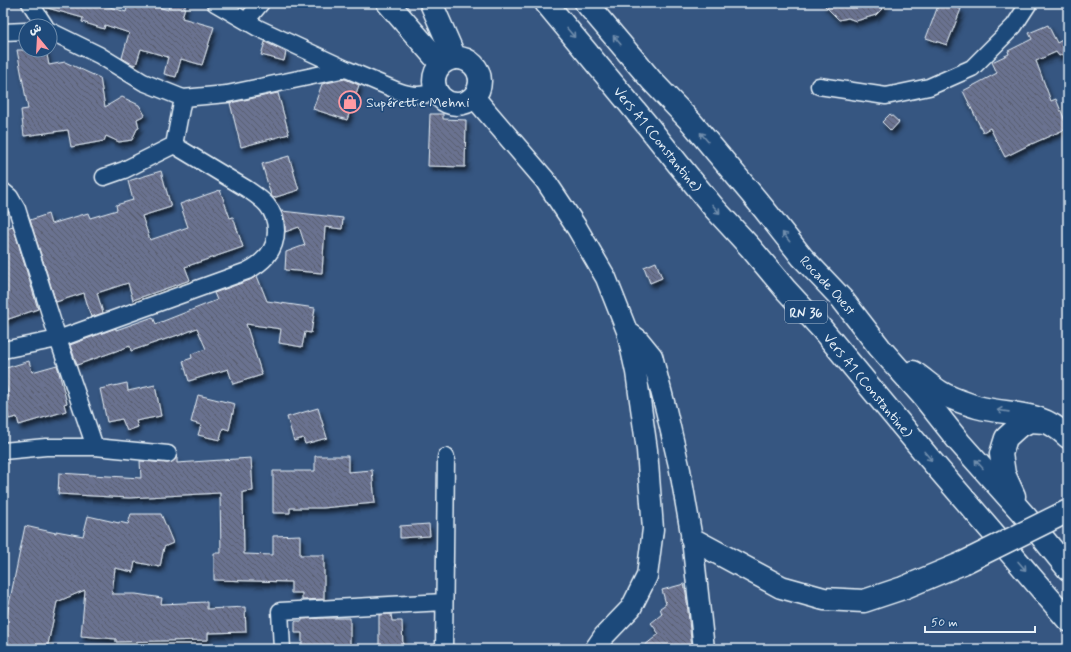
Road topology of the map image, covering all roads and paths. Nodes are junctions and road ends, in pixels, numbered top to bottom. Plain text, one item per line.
1 (30, 3) edge
2 (215, 3) edge
3 (261, 3) edge
4 (388, 3) edge
5 (431, 3) edge
6 (546, 3) edge
7 (586, 3) edge
8 (1029, 3) edge
9 (40, 18) edge
10 (246, 21) junction
11 (3, 25) edge
12 (18, 30) edge
13 (18, 31) edge
14 (3, 32) edge
15 (58, 35) edge
16 (448, 61) junction
17 (346, 69) junction
18 (818, 86) dead end
19 (436, 92) junction
20 (474, 97) junction
21 (183, 98) junction
22 (174, 145) junction
23 (104, 177) dead end
24 (3, 191) edge
25 (627, 331) junction
26 (58, 338) junction
27 (880, 348) junction
28 (3, 350) edge
29 (1061, 431) edge
30 (95, 447) junction
31 (3, 451) edge
32 (168, 454) dead end
33 (446, 457) dead end
34 (1068, 511) edge
35 (1025, 516) junction
36 (692, 539) junction
37 (1068, 569) edge
38 (444, 602) junction
39 (1068, 620) edge
40 (282, 649) edge
41 (444, 649) edge
42 (596, 649) edge
43 (704, 649) edge

1 - 9 street
2 - 10 street
3 - 10 street
4 - 16 main road
5 - 16 main road
6 -> 39 main road, Vers A1 (Constantine) / RN 36
27 -> 7 main road, Rocade Ouest
8 - 18 street
10 - 17 street
11 - 12 street
13 - 14 street
15 - 21 street
16 - 19 main road
16 - 20 main road
17 - 19 street
17 - 21 street
19 - 20 main road
20 - 25 street
21 - 22 street
22 - 23 street
22 - 26 street
24 - 26 street
25 - 36 street
25 - 42 street
26 - 28 street
26 - 30 street
29 -> 27 main road
35 -> 27 main road, Rocade Ouest
29 - 35 main road
30 - 31 street
30 - 32 street
33 - 38 street
34 - 36 main road, bridge
35 - 37 main road, Rocade Ouest
36 - 43 street
38 - 40 street
38 - 41 street

